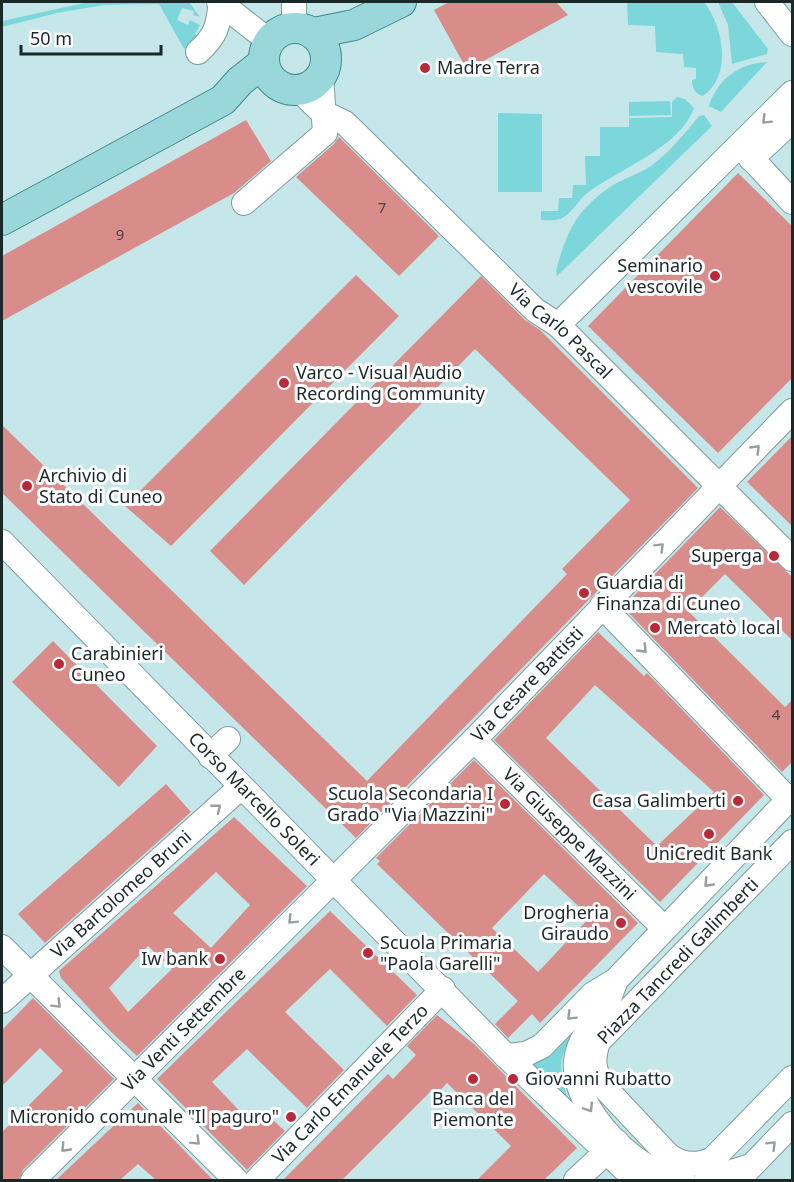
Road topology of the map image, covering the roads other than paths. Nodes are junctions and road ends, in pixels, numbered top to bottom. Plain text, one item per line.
1 (220, 2) edge
2 (401, 2) edge
3 (767, 2) edge
4 (792, 34) edge
5 (198, 52) dead end
6 (295, 52) edge
7 (792, 93) edge
8 (322, 112) junction
9 (792, 121) edge
10 (746, 153) junction
11 (792, 202) edge
12 (244, 203) dead end
13 (2, 220) edge
14 (558, 325) junction
15 (792, 411) edge
16 (719, 488) junction
17 (5, 552) edge
18 (792, 559) edge
19 (602, 606) junction
20 (228, 739) dead end
21 (474, 740) junction
22 (210, 756) junction
23 (241, 787) junction
24 (790, 798) edge
25 (792, 842) edge
26 (334, 879) junction
27 (664, 928) junction
28 (2, 947) edge
29 (28, 975) junction
30 (616, 980) junction
31 (443, 989) junction
32 (2, 1001) edge
33 (506, 1056) junction
34 (133, 1078) junction
35 (792, 1078) edge
36 (792, 1124) edge
37 (611, 1147) junction
38 (744, 1173) edge
39 (33, 1180) edge
40 (236, 1180) edge
41 (257, 1180) edge
42 (576, 1180) edge
43 (636, 1180) edge
44 (682, 1180) edge
45 (706, 1180) edge

1 - 5 street
1 - 6 street, Via Carlo Pascal
2 - 6 main road
3 - 4 street
6 - 8 street, Via Carlo Pascal
6 - 13 main road
7 -> 10 street
8 - 12 street
8 - 14 street, Via Carlo Pascal
9 - 10 street
10 - 11 street
10 - 14 street
14 - 16 street, Via Carlo Pascal
16 -> 15 street, Via Cesare Battisti
16 - 18 street, Via Carlo Pascal
19 -> 16 street, Via Cesare Battisti
17 - 22 street, Corso Marcello Soleri
19 - 21 street, Via Cesare Battisti
19 -> 24 street
20 - 22 street
21 - 26 street, Via Cesare Battisti
21 - 27 street, Via Giuseppe Mazzini
22 - 23 street, Corso Marcello Soleri
23 - 26 street, Corso Marcello Soleri
29 -> 23 street, Via Bartolomeo Bruni
24 -> 27 street, Piazza Tancredi Galimberti
25 - 35 street, Piazza Tancredi Galimberti
26 - 31 street, Corso Marcello Soleri
26 -> 34 street, Via Venti Settembre
27 - 30 street, Piazza Tancredi Galimberti
28 - 29 street
29 - 32 street, Via Bartolomeo Bruni
29 -> 34 street
30 -> 33 street, Piazza Tancredi Galimberti
30 -> 37 street, Piazza Tancredi Galimberti
31 - 33 street, Corso Marcello Soleri
31 - 41 street, Via Carlo Emanuele Terzo
33 - 37 street, Piazza Tancredi Galimberti
34 -> 39 street, Via Venti Settembre
34 -> 40 street
38 -> 36 street
37 - 42 street
37 - 43 street, Piazza Tancredi Galimberti
37 - 44 street, Piazza Tancredi Galimberti
38 - 45 street

